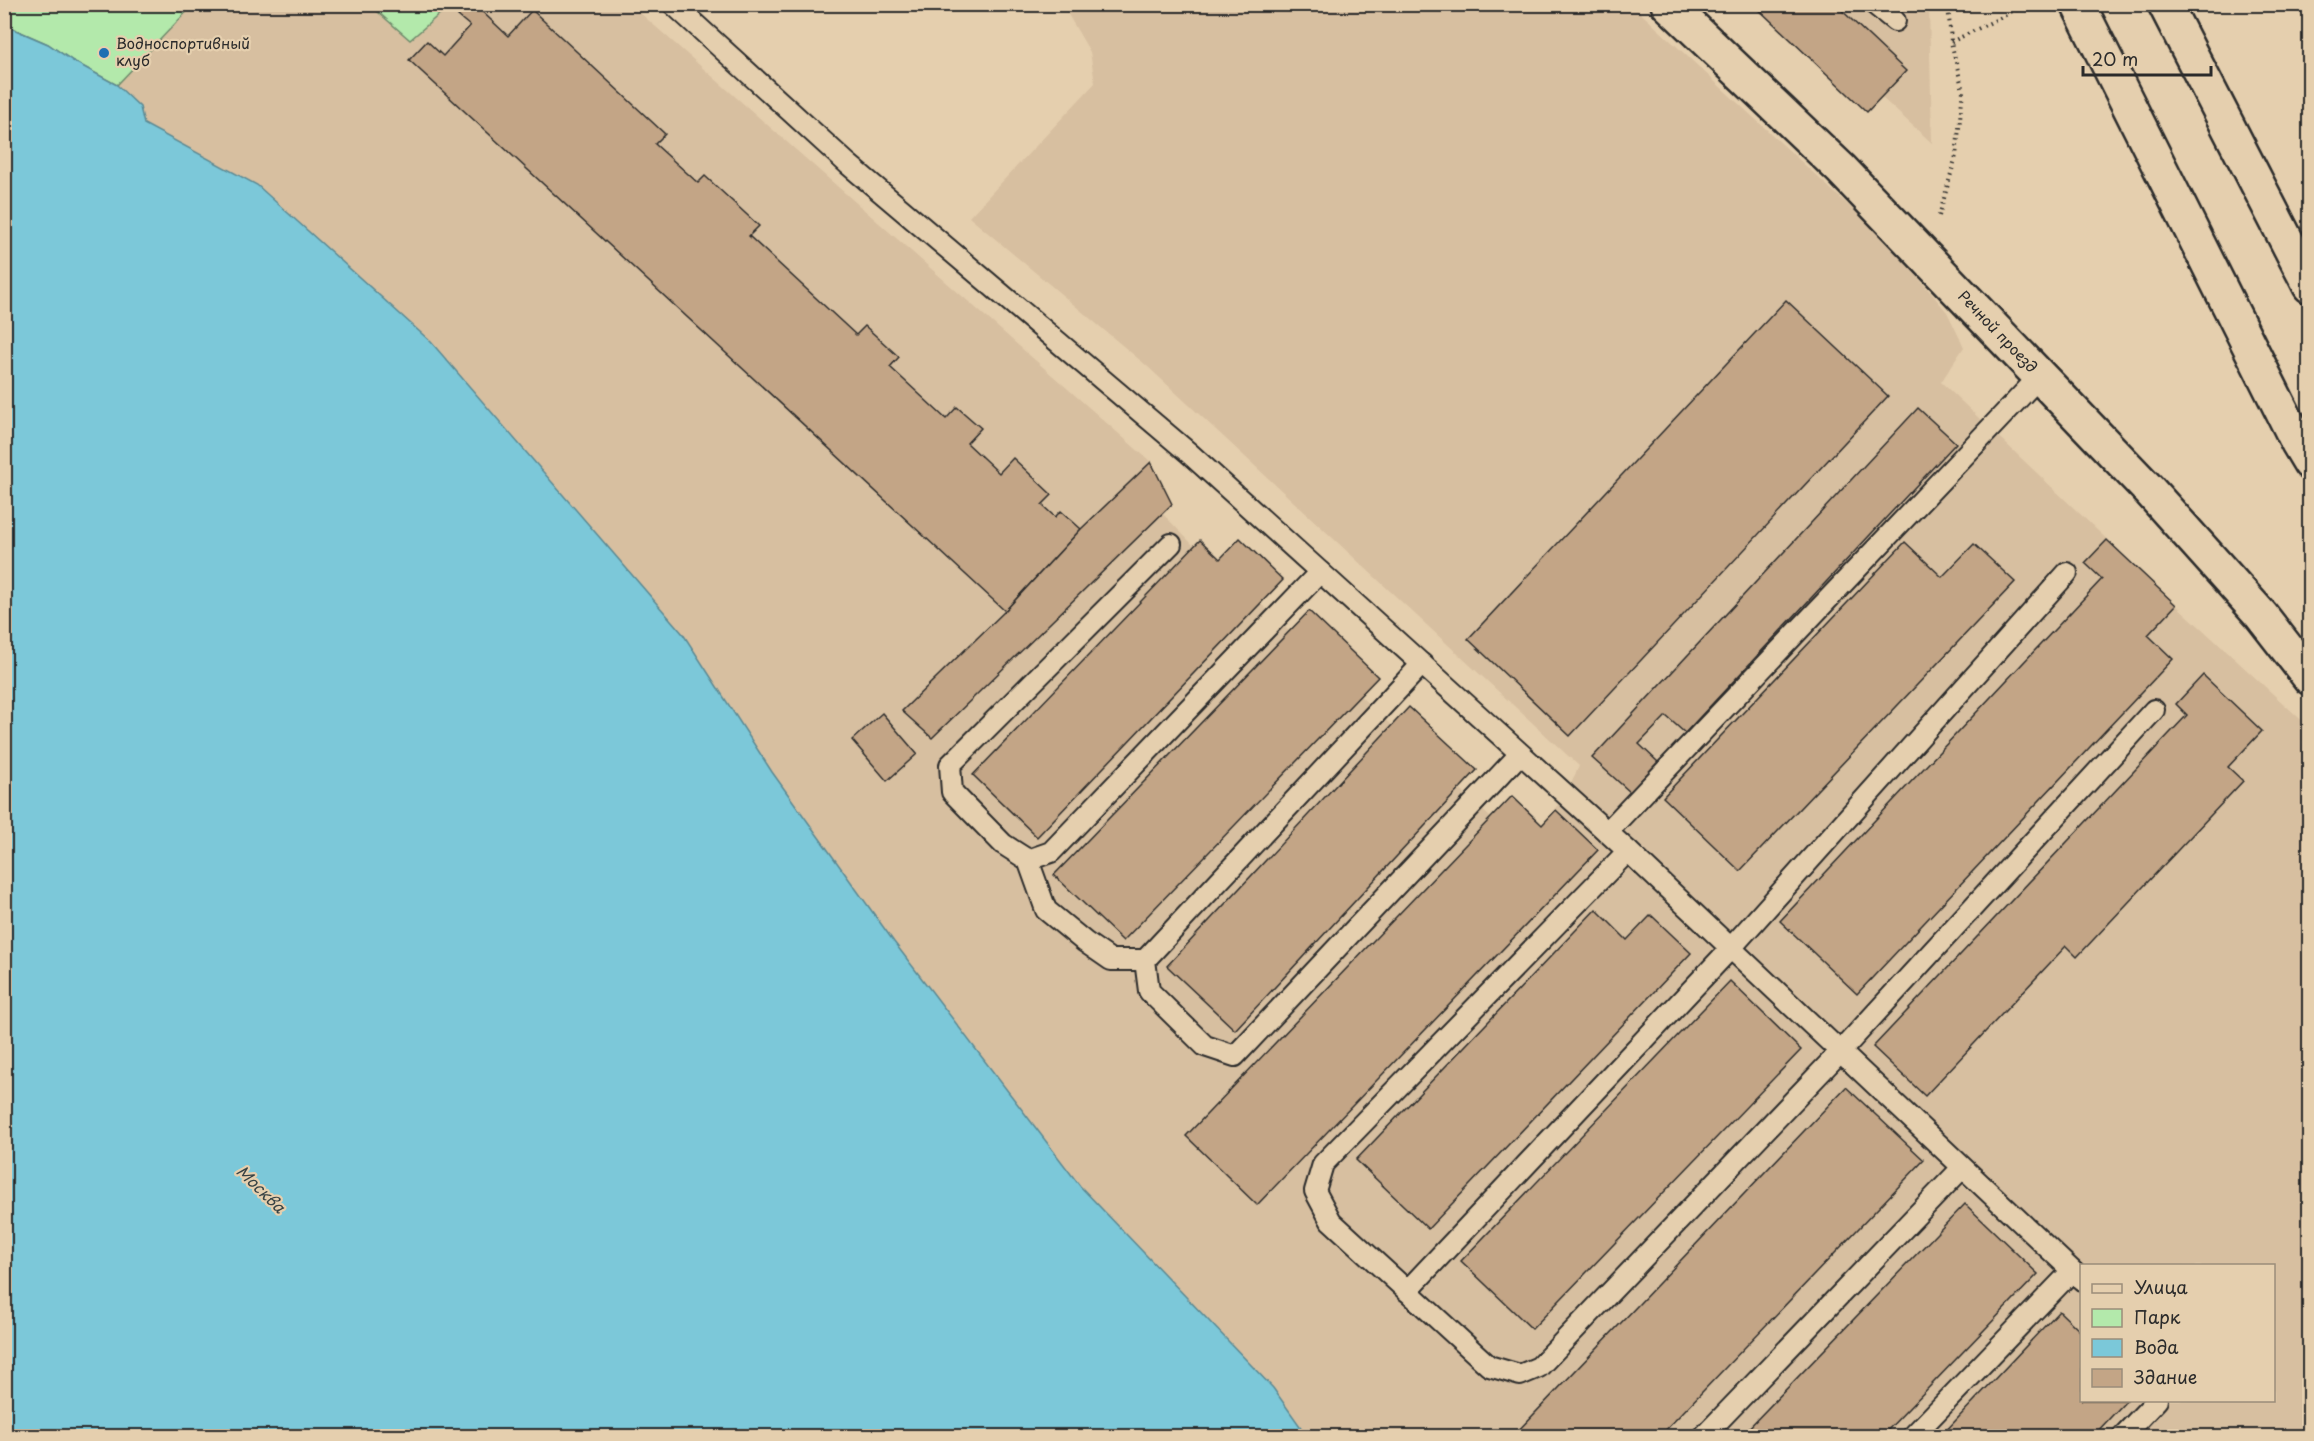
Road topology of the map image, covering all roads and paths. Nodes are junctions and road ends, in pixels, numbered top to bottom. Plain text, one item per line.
1 (673, 4) edge
2 (1668, 4) edge
3 (1874, 4) edge
4 (1948, 4) edge
5 (2028, 4) edge
6 (2078, 4) edge
7 (2165, 4) edge
8 (1895, 21) dead end
9 (1951, 42) junction
10 (1927, 260) junction
11 (2310, 286) edge
12 (2040, 376) junction
13 (2310, 463) edge
14 (1171, 544) dead end
15 (1320, 572) junction
16 (2067, 573) dead end
17 (1422, 664) junction
18 (2310, 678) edge
19 (2154, 710) dead end
20 (1520, 754) junction
21 (1607, 832) junction
22 (1628, 851) junction
23 (1028, 860) junction
24 (1730, 949) junction
25 (1145, 960) junction
26 (1840, 1052) junction
27 (1962, 1168) junction
28 (2077, 1275) edge
29 (1407, 1291) junction
30 (2156, 1402) edge
31 (1704, 1437) edge
32 (1913, 1437) edge
33 (2123, 1437) edge

1 - 15 lane
2 - 10 street, Речной проезд
3 - 8 lane
4 - 9 path
5 - 9 path
6 - 13 street
7 - 11 street
9 - 10 path
10 - 12 street, Речной проезд
12 - 18 street, Речной проезд
12 - 21 lane
14 - 23 lane
15 - 17 lane
15 - 23 lane
16 - 24 lane
17 - 20 lane
17 - 25 lane
19 - 26 lane
20 - 21 lane
20 - 25 lane
21 - 22 lane
22 - 24 lane
22 - 29 lane
23 - 25 lane
24 - 26 lane
24 - 29 lane
26 - 27 lane
26 - 29 lane
27 - 28 lane
27 - 31 lane
28 - 32 lane
30 - 33 lane

